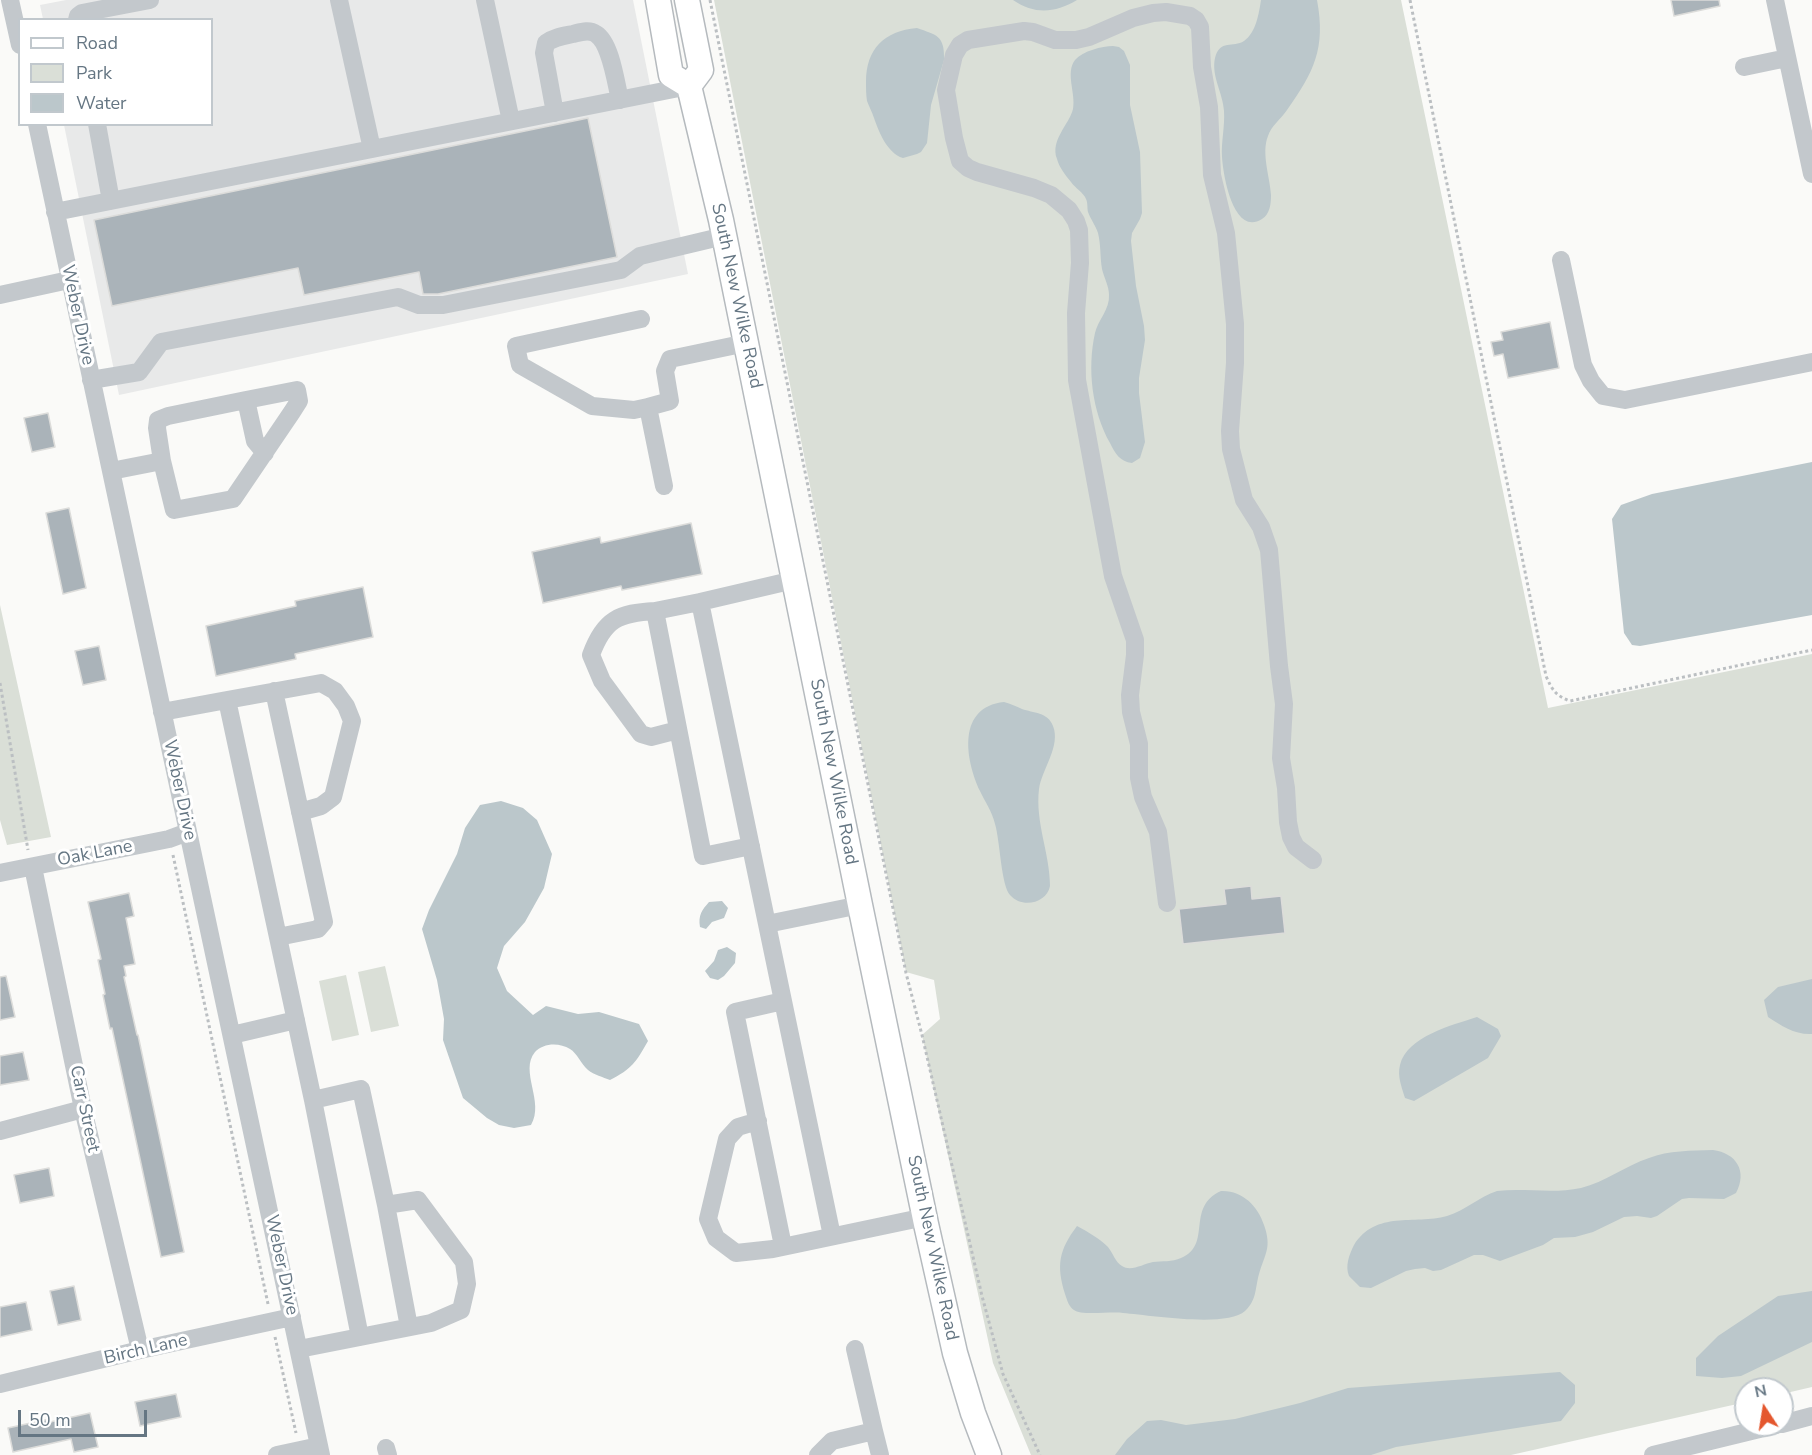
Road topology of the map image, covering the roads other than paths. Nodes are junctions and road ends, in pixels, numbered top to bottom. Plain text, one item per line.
1 (10, 0) edge
2 (150, 0) edge
3 (339, 0) edge
4 (485, 0) edge
5 (658, 0) edge
6 (687, 0) edge
7 (1775, 0) edge
8 (79, 16) edge
9 (18, 36) edge
10 (1787, 58) junction
11 (1744, 67) dead end
12 (689, 86) junction
13 (620, 100) junction
14 (555, 113) junction
15 (511, 122) junction
16 (37, 126) edge
17 (97, 126) edge
18 (372, 149) junction
19 (1812, 174) edge
20 (111, 201) junction
21 (56, 212) junction
22 (724, 236) junction
23 (1561, 260) dead end
24 (69, 280) junction
25 (0, 295) edge
26 (641, 319) dead end
27 (746, 343) junction
28 (1812, 362) edge
29 (92, 380) junction
30 (246, 400) junction
31 (648, 407) junction
32 (264, 453) junction
33 (162, 461) junction
34 (111, 471) junction
35 (664, 486) dead end
36 (794, 580) junction
37 (700, 602) junction
38 (655, 611) junction
39 (274, 691) junction
40 (227, 700) junction
41 (162, 712) junction
42 (678, 730) junction
43 (300, 812) junction
44 (188, 832) junction
45 (751, 846) junction
46 (1313, 860) dead end
47 (33, 867) junction
48 (0, 873) edge
49 (1167, 903) dead end
50 (860, 905) junction
51 (767, 924) junction
52 (278, 937) junction
53 (783, 1002) junction
54 (296, 1020) junction
55 (232, 1035) junction
56 (313, 1100) junction
57 (83, 1109) junction
58 (758, 1121) junction
59 (0, 1131) edge
60 (386, 1205) junction
61 (925, 1217) junction
62 (832, 1236) junction
63 (783, 1246) junction
64 (292, 1317) junction
65 (409, 1327) junction
66 (360, 1337) junction
67 (299, 1349) junction
68 (855, 1349) dead end
69 (140, 1350) junction
70 (0, 1384) edge
71 (1812, 1416) edge
72 (1794, 1421) edge
73 (874, 1431) junction
74 (1734, 1435) edge
75 (320, 1450) edge
76 (277, 1455) edge
77 (818, 1455) edge
78 (880, 1455) edge
79 (989, 1455) edge
80 (1653, 1455) edge

1 - 9 street
2 - 8 street
3 - 18 street
4 - 15 street
5 - 12 main road
6 - 12 main road
7 - 10 street
10 - 11 street
10 - 19 street
12 - 13 street
12 - 22 main road, South New Wilke Road
13 - 14 street
13 - 14 street
14 - 15 street
15 - 18 street
16 - 21 street, Weber Drive
17 - 20 street
18 - 20 street
20 - 21 street
21 - 24 street, Weber Drive
22 - 27 main road, South New Wilke Road
22 - 29 street
23 - 28 street
24 - 25 street
24 - 29 street, Weber Drive
26 - 31 street
27 - 31 street
27 - 36 main road, South New Wilke Road
29 - 34 street, Weber Drive
30 - 32 street
30 - 32 street
30 - 33 street
31 - 35 street
32 - 33 street
33 - 34 street
34 - 41 street, Weber Drive
36 - 37 street
36 - 50 main road, South New Wilke Road
37 - 38 street
37 - 45 street
38 - 42 street
38 - 42 street
39 - 40 street
39 - 43 street
39 - 43 street
40 - 41 street
40 - 52 street
41 - 44 street, Weber Drive
42 - 45 street
43 - 52 street
44 - 47 street, Oak Lane
44 - 55 street, Weber Drive
45 - 51 street
46 - 49 street
47 - 48 street, Oak Lane
47 - 57 street, Carr Street
50 - 51 street
50 - 61 main road, South New Wilke Road
51 - 53 street
52 - 54 street
53 - 58 street
53 - 62 street
54 - 55 street
54 - 56 street
55 - 64 street, Weber Drive
56 - 60 street
56 - 66 street
57 - 59 street
57 - 69 street, Carr Street
58 - 63 street
58 - 63 street
60 - 65 street
60 - 65 street
61 - 62 street
61 - 79 main road, South New Wilke Road
62 - 63 street
64 - 67 street, Weber Drive
64 - 69 street, Birch Lane
65 - 66 street
66 - 67 street
67 - 75 street, Weber Drive
68 - 73 street
69 - 70 street, Birch Lane
71 - 72 street
73 - 77 street
73 - 78 street
74 - 80 street
75 - 76 street

